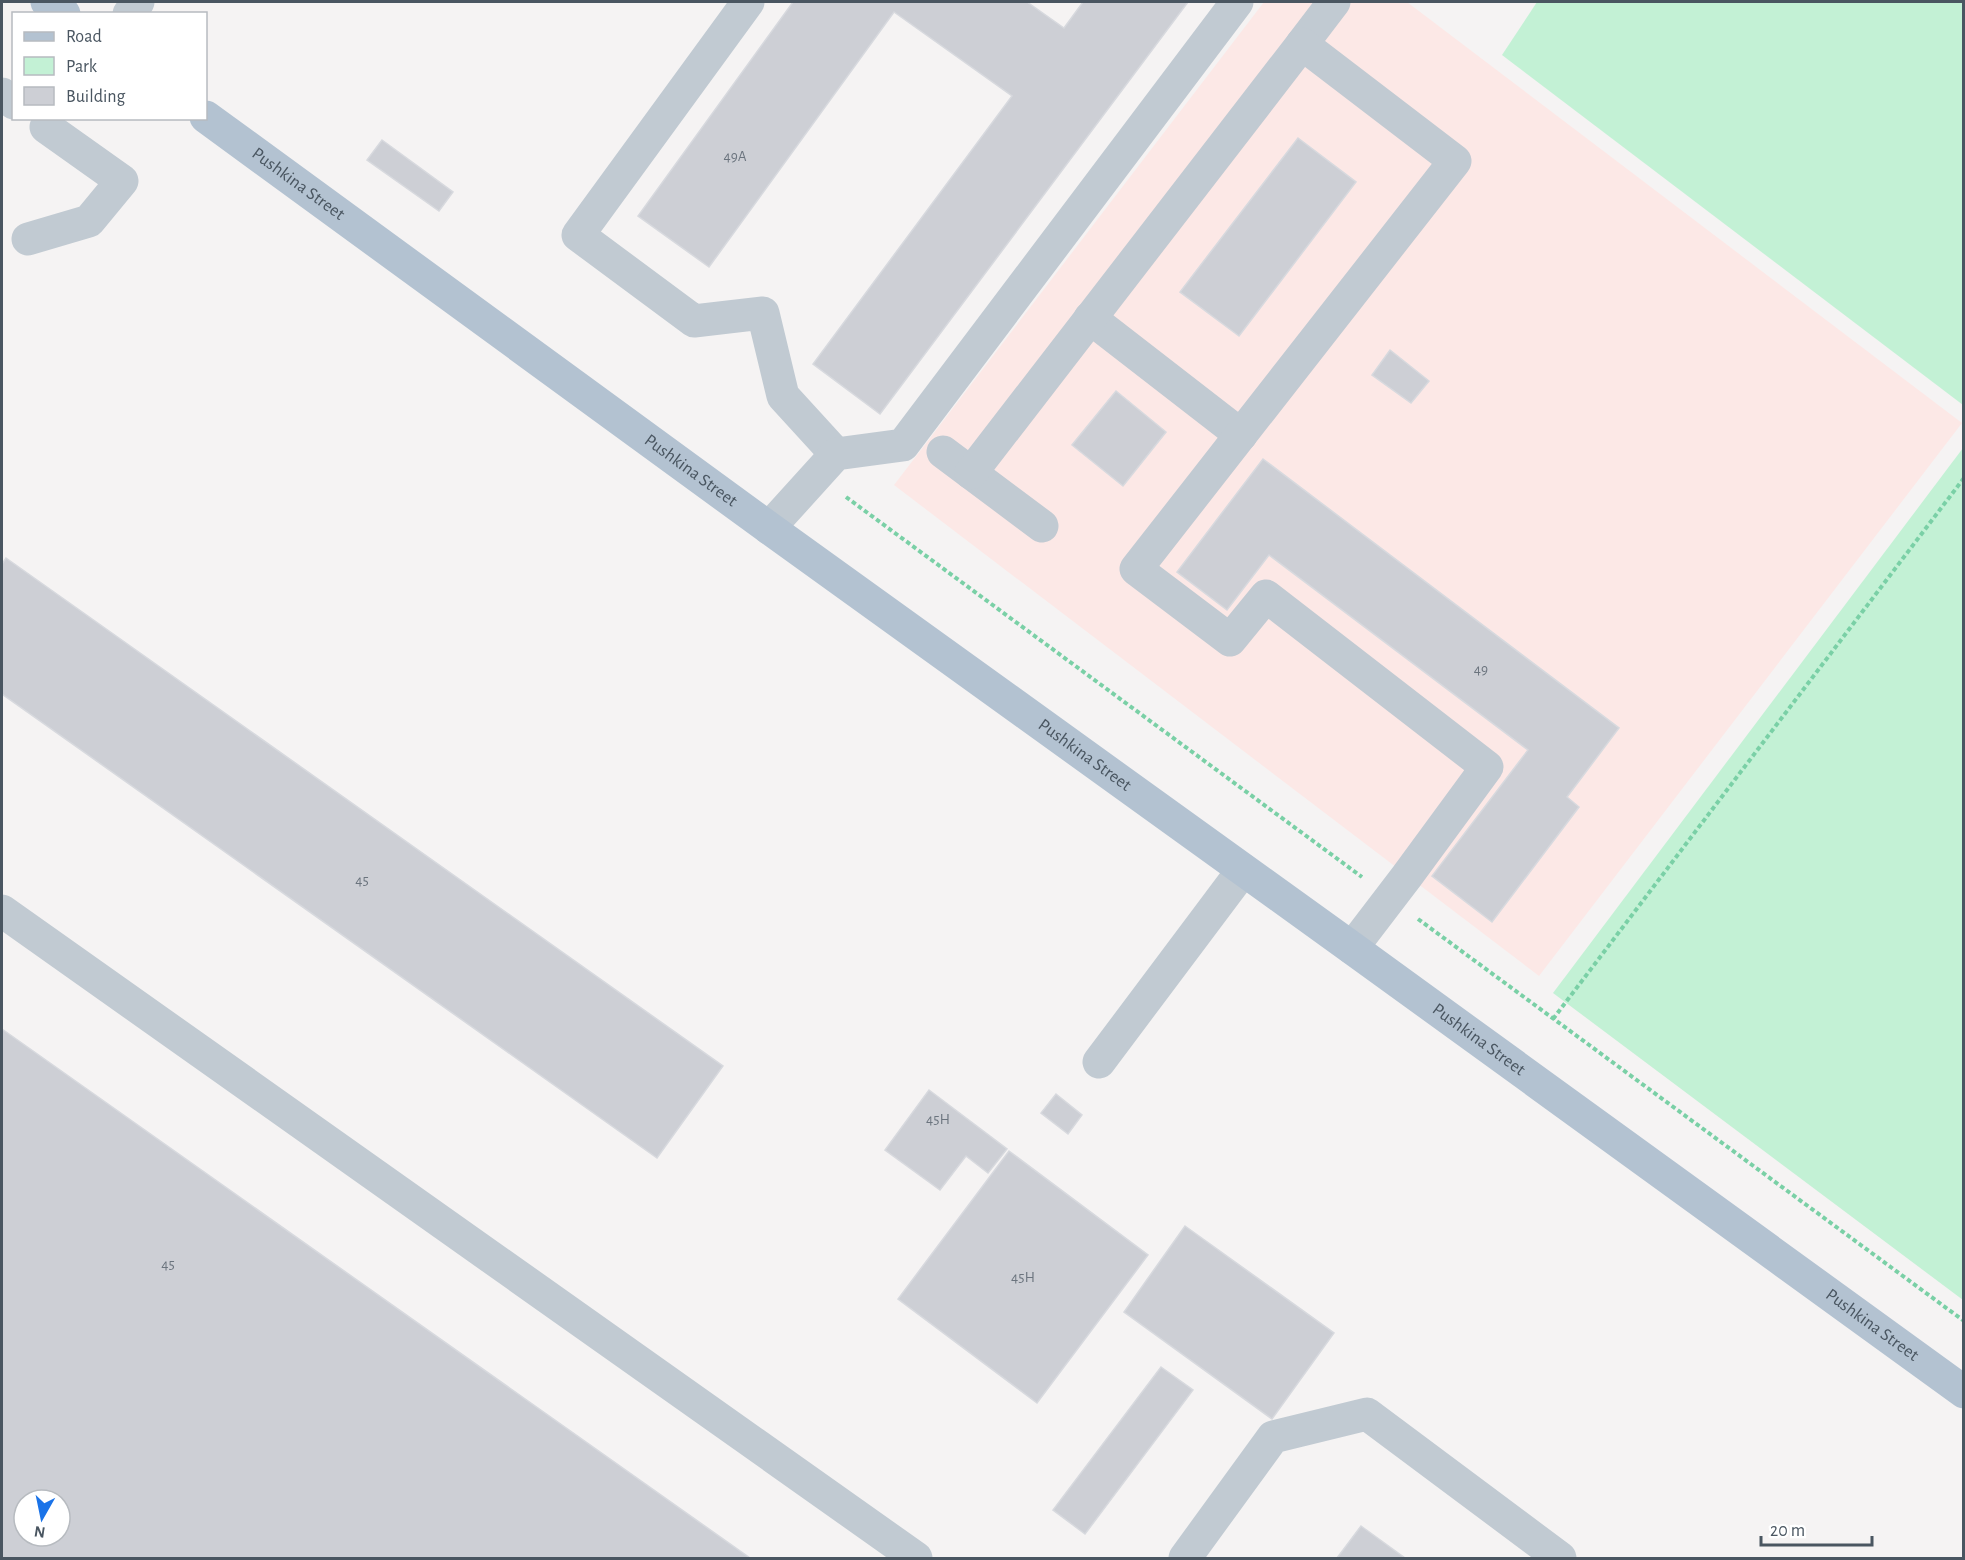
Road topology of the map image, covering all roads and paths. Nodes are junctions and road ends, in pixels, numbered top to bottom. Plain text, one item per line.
1 (47, 2) edge
2 (748, 2) edge
3 (1237, 2) edge
4 (1334, 2) edge
5 (61, 12) edge
6 (1302, 44) junction
7 (207, 118) edge
8 (44, 121) edge
9 (28, 239) dead end
10 (1090, 318) junction
11 (1241, 435) junction
12 (943, 452) dead end
13 (827, 465) junction
14 (971, 473) junction
15 (1964, 478) edge
16 (1042, 526) dead end
17 (769, 528) junction
18 (1244, 870) junction
19 (1390, 898) junction
20 (2, 911) edge
21 (1352, 948) junction
22 (1553, 1019) junction
23 (1099, 1062) dead end
24 (1964, 1321) edge
25 (1964, 1392) edge
26 (916, 1558) edge
27 (1185, 1558) edge
28 (1560, 1558) edge

1 - 5 main road
2 - 13 lane
3 - 13 lane
4 - 6 lane
6 - 10 lane
6 - 11 lane
7 - 17 main road, Pushkina Street
8 - 9 lane
10 - 11 lane
10 - 14 lane
11 - 19 lane
12 - 14 lane
13 - 17 lane
13 - 19 path
14 - 16 lane
15 - 22 path
17 - 18 main road, Pushkina Street
18 - 21 main road, Pushkina Street
18 - 23 lane
19 - 21 lane
19 - 22 path
20 - 26 lane
21 - 25 main road, Pushkina Street
22 - 24 path
27 - 28 lane

